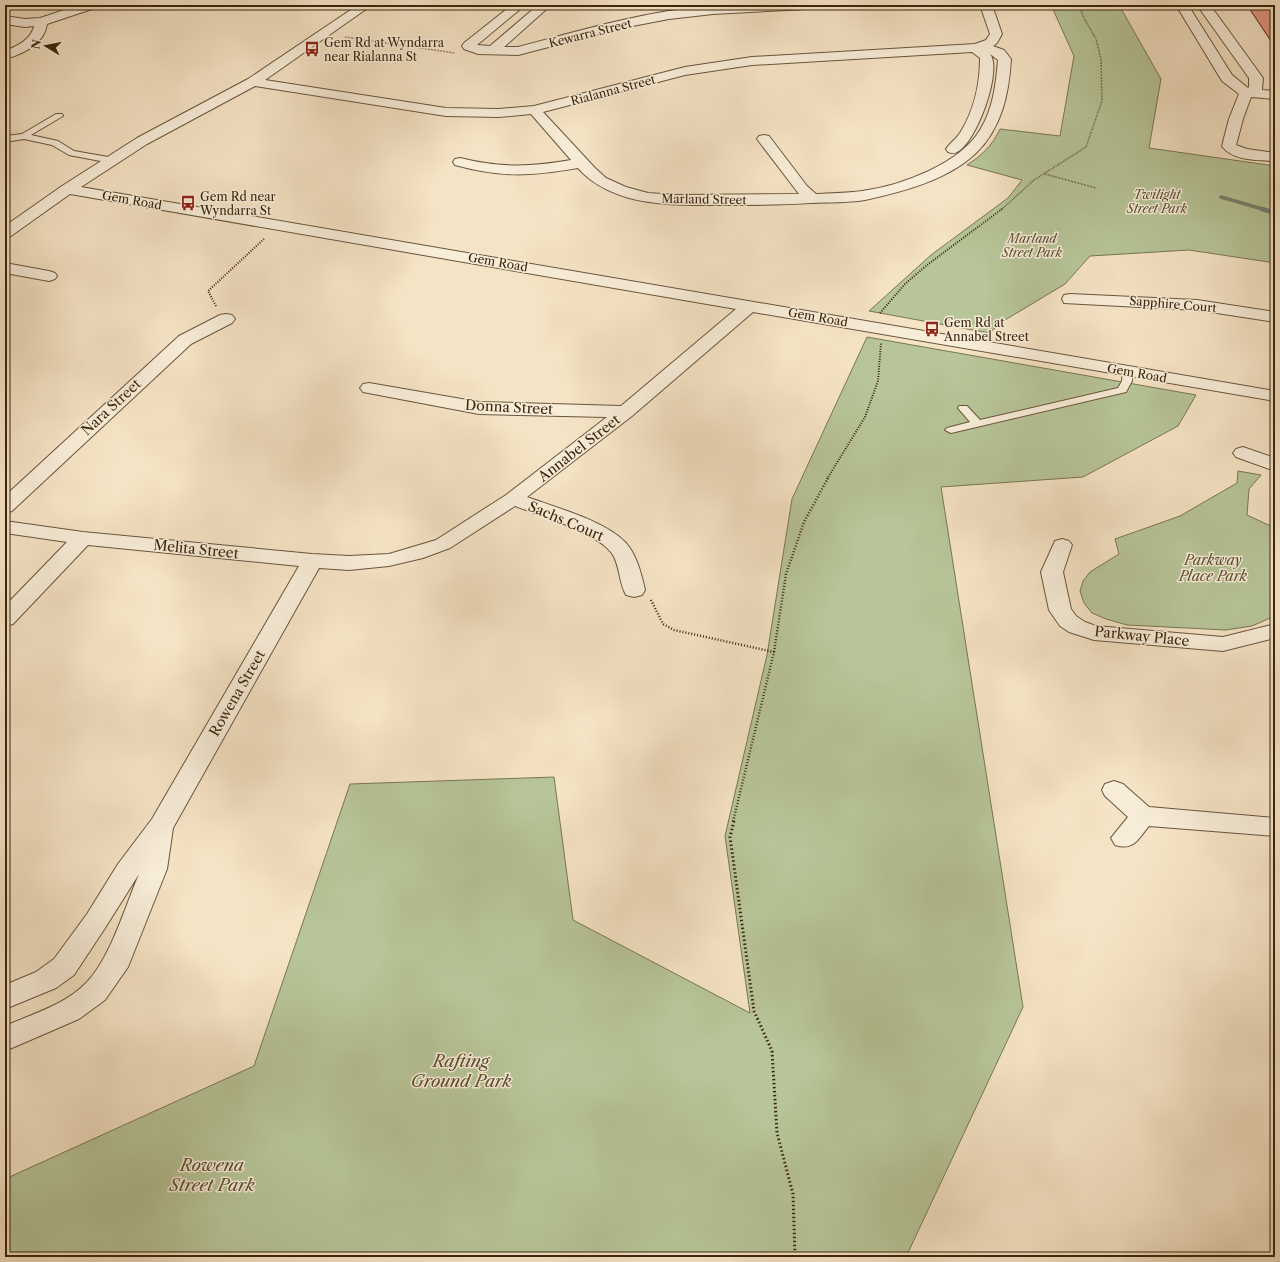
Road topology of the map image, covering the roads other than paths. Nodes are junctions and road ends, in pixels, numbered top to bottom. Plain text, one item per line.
1 (92, 5) edge
2 (366, 5) edge
3 (519, 5) edge
4 (545, 5) edge
5 (806, 5) edge
6 (986, 5) edge
7 (1182, 5) edge
8 (1203, 5) edge
9 (5, 20) edge
10 (41, 22) junction
11 (995, 37) junction
12 (979, 47) junction
13 (493, 51) junction
14 (5, 55) edge
15 (1006, 58) junction
16 (253, 82) junction
17 (1246, 93) junction
18 (1275, 95) edge
19 (534, 110) junction
20 (59, 116) dead end
21 (24, 136) junction
22 (5, 139) edge
23 (764, 139) dead end
24 (1275, 157) edge
25 (111, 160) junction
26 (460, 162) dead end
27 (581, 163) junction
28 (67, 189) junction
29 (812, 198) junction
30 (5, 233) edge
31 (5, 268) edge
32 (49, 276) dead end
33 (1070, 299) dead end
34 (751, 305) junction
35 (1275, 317) edge
36 (226, 319) road end
37 (1128, 372) junction
38 (369, 388) dead end
39 (1275, 396) edge
40 (963, 408) dead end
41 (625, 412) junction
42 (977, 423) junction
43 (951, 430) dead end
44 (1243, 453) dead end
45 (1275, 465) edge
46 (513, 499) junction
47 (5, 507) edge
48 (5, 527) edge
49 (84, 538) junction
50 (1062, 545) dead end
51 (388, 560) joint
52 (312, 561) junction
53 (634, 590) road end
54 (5, 620) edge
55 (1275, 631) edge
56 (1114, 790) dead end
57 (1144, 816) junction
58 (161, 826) junction
59 (1275, 827) edge
60 (1124, 838) dead end
61 (5, 997) edge
62 (5, 1039) edge

1 - 10 street
2 - 16 street, Gem Road
3 - 13 street, Kewarra Street
4 - 13 street
5 - 13 street, Kewarra Street
6 - 11 street, Marland Street
7 - 17 street
8 - 17 street
9 - 10 street
10 - 14 street
11 - 12 street
11 - 15 street, Marland Street
12 - 15 street
12 - 19 street, Rialanna Street
12 - 29 street, Marland Street
15 - 29 street, Marland Street
16 - 19 street, Rialanna Street
16 - 25 street, Gem Road
17 - 18 street
17 - 24 street
19 - 27 street, Marland Street
20 - 21 lane
21 - 22 lane
21 - 25 lane
23 - 29 street
25 - 28 street, Gem Road
26 - 27 street
27 - 29 street, Marland Street
28 - 30 street
28 - 34 street, Gem Road
31 - 32 street
33 - 35 street, Sapphire Court
34 - 37 street, Gem Road
34 - 41 street, Annabel Street
36 - 47 street, Nara Street
37 - 39 street, Gem Road
37 - 42 lane
38 - 41 street, Donna Street
40 - 42 lane
41 - 46 street, Annabel Street
42 - 43 lane
44 - 45 street
46 - 51 street, Annabel Street
46 - 53 street, Sachs Court
48 - 49 street, Melita Street
49 - 52 street, Melita Street
49 - 54 street
50 - 55 street, Parkway Place
51 - 52 street, Melita Street
52 - 58 street, Rowena Street
56 - 57 street
57 - 59 street
57 - 60 street
58 - 61 street, Rowena Street
58 - 62 street, Rowena Street

